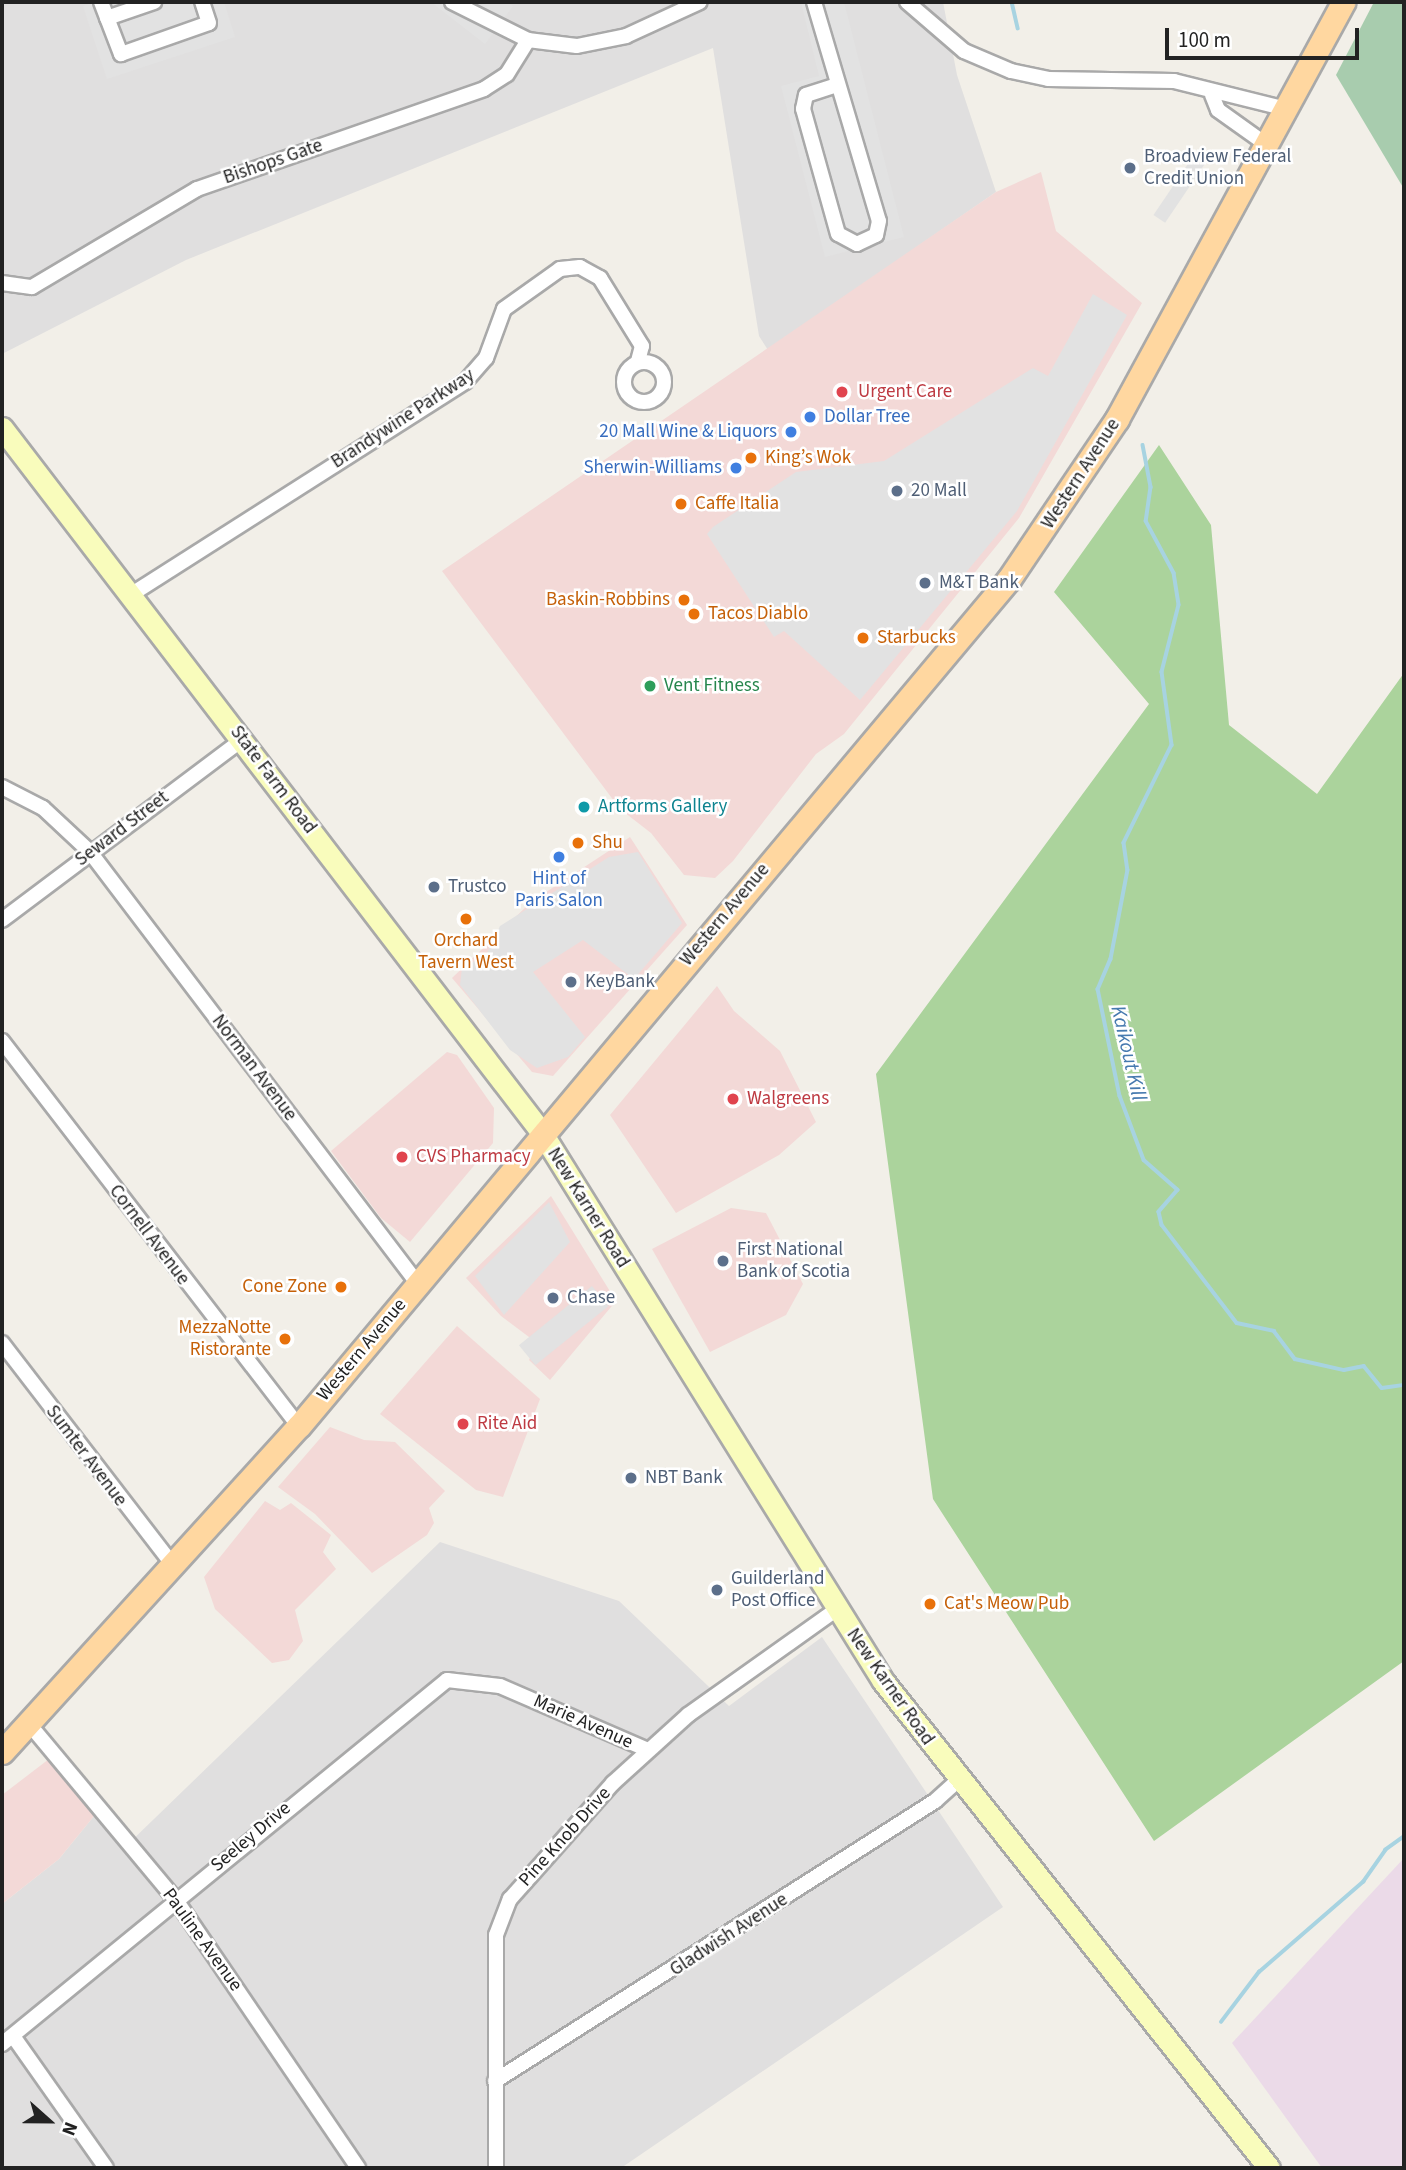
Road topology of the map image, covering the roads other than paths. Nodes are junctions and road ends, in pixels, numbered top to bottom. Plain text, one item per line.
1 (101, 2) edge
2 (154, 2) edge
3 (202, 2) edge
4 (452, 2) edge
5 (700, 2) edge
6 (814, 2) edge
7 (907, 2) edge
8 (1343, 2) edge
9 (107, 18) junction
10 (528, 40) junction
11 (837, 85) junction
12 (1212, 95) junction
13 (1286, 109) junction
14 (1267, 145) junction
15 (8, 286) edge
16 (638, 361) dead end
17 (2, 428) edge
18 (132, 594) junction
19 (243, 739) junction
20 (2, 787) edge
21 (90, 852) junction
22 (2, 920) edge
23 (2, 1041) edge
24 (542, 1133) junction
25 (418, 1284) junction
26 (2, 1343) edge
27 (299, 1426) junction
28 (174, 1566) junction
29 (836, 1610) junction
30 (518, 1693) joint
31 (30, 1725) junction
32 (648, 1750) junction
33 (2, 1752) edge
34 (957, 1780) junction
35 (176, 1900) junction
36 (8, 2040) edge
37 (495, 2081) junction
38 (106, 2168) edge
39 (358, 2168) edge
40 (496, 2168) edge
41 (1269, 2168) edge

1 - 9 street
2 - 9 street
3 - 9 street
4 - 10 street
5 - 10 street
6 - 11 street
7 - 12 street
8 - 13 main road, Western Avenue
10 - 15 street, Bishops Gate
11 - 11 street
12 - 13 street
12 - 14 street
13 - 14 main road, Western Avenue
14 - 24 main road, Western Avenue
16 - 18 street, Brandywine Parkway
17 - 18 main road, State Farm Road
18 - 19 main road, State Farm Road
19 - 21 street, Seward Street
19 - 24 main road, State Farm Road
20 - 21 street, Norman Avenue
21 - 22 street, Seward Street
21 - 25 street, Norman Avenue
23 - 27 street, Cornell Avenue
24 - 25 main road, Western Avenue
24 - 29 main road, New Karner Road
25 - 27 main road, Western Avenue
26 - 28 street, Sumter Avenue
27 - 28 main road, Western Avenue
28 - 31 main road, Western Avenue
29 - 32 street, Pine Knob Drive
29 - 34 main road, New Karner Road
30 - 32 street, Marie Avenue
30 - 35 street, Seeley Drive
31 - 33 main road, Western Avenue
31 - 35 street, Pauline Avenue
32 - 37 street, Pine Knob Drive
34 - 37 street, Gladwish Avenue
34 - 41 main road, New Karner Road
35 - 36 street, Seeley Drive
35 - 39 street, Pauline Avenue
36 - 38 street
37 - 40 street, Pine Knob Drive

